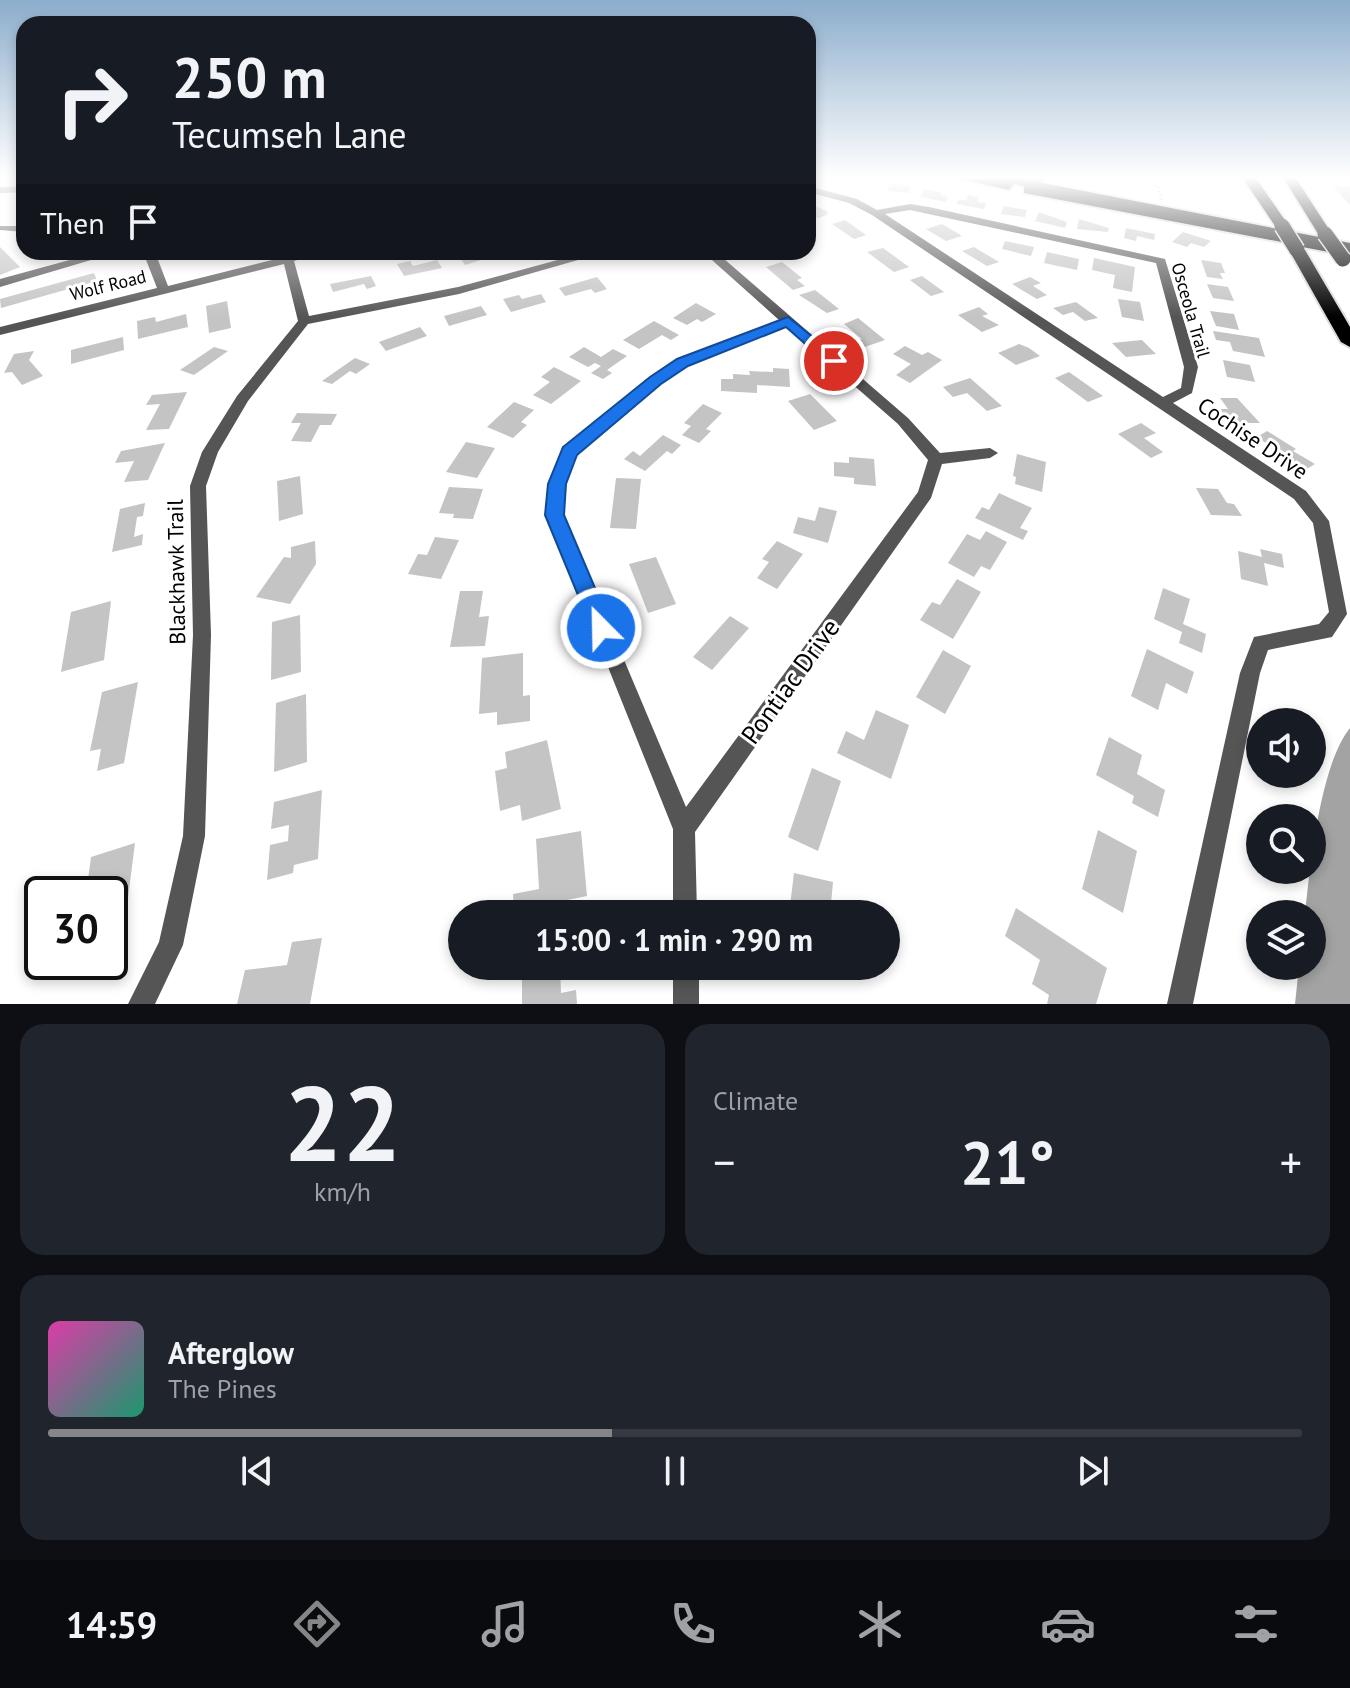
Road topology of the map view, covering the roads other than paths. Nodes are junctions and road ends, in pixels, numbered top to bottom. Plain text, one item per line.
1 (892, 224) edge
2 (992, 224) edge
3 (1196, 224) edge
4 (1222, 224) edge
5 (1281, 224) edge
6 (1319, 224) edge
7 (1349, 256) edge
8 (61, 260) edge
9 (83, 260) edge
10 (152, 260) edge
11 (284, 260) edge
12 (288, 260) edge
13 (570, 260) edge
14 (718, 260) edge
15 (65, 265) junction
16 (0, 283) edge
17 (163, 289) junction
18 (304, 321) junction
19 (788, 321) junction
20 (0, 331) edge
21 (1350, 342) edge
22 (1162, 403) junction
23 (990, 453) dead end
24 (936, 459) junction
25 (684, 829) junction
26 (685, 900) edge
27 (686, 980) edge
28 (141, 1004) edge
29 (686, 1004) edge
30 (1180, 1004) edge

1 - 22 street, Cochise Drive
2 - 22 street, Osceola Trail
3 - 7 highway
4 - 7 main road
5 - 21 highway, bridge
6 - 7 highway, bridge
8 - 15 street
9 - 15 street
10 - 17 street
11 - 17 street, Wolf Road
12 - 18 street
13 - 18 street
14 - 19 street
15 - 16 street
17 - 20 street, Wolf Road
18 - 28 street, Blackhawk Trail
19 - 24 street
19 - 25 street
22 - 30 street, Cochise Drive
23 - 24 street
24 - 25 street, Pontiac Drive
25 - 26 street
27 - 29 street

